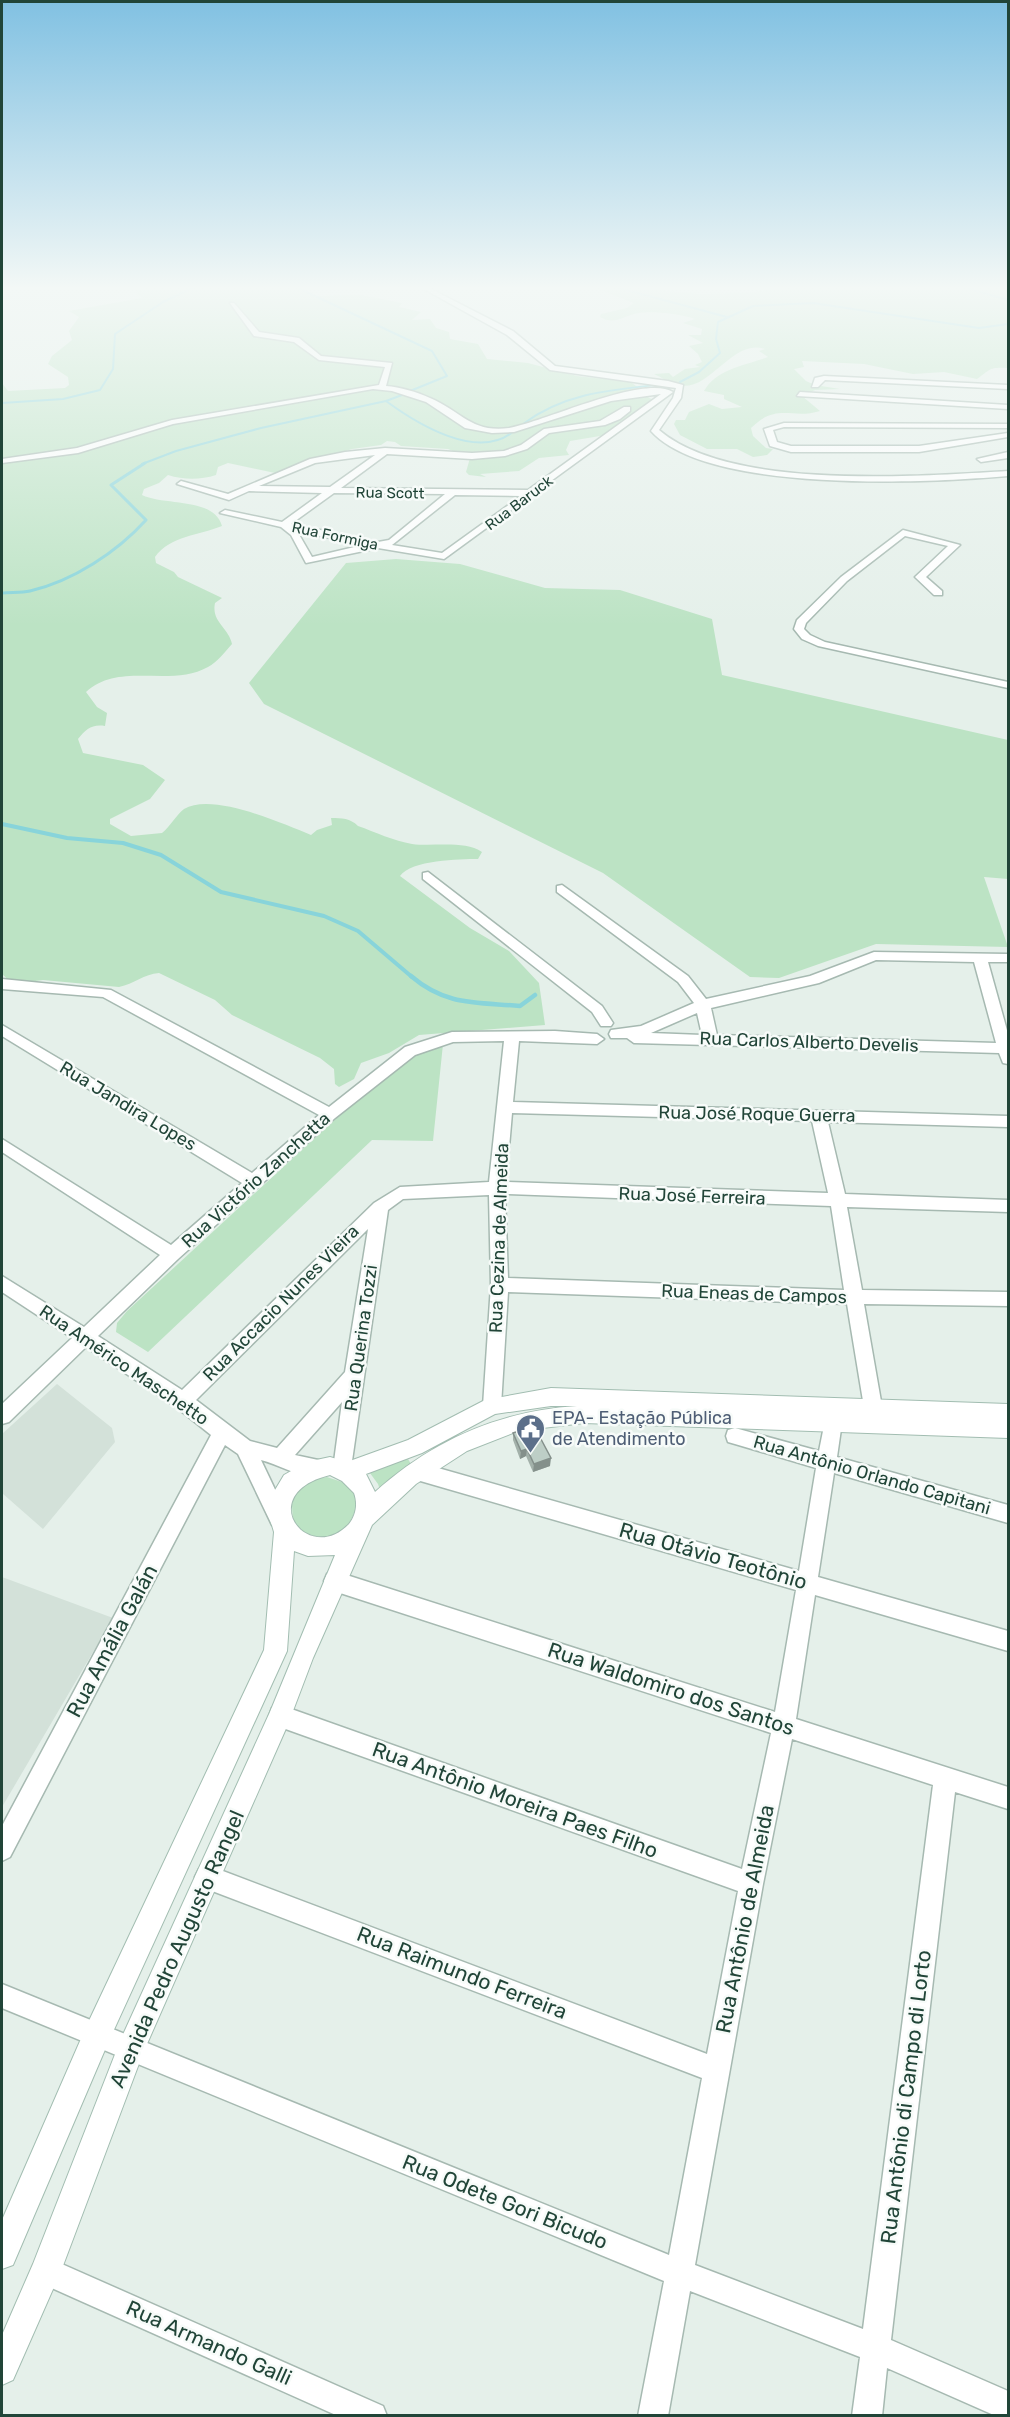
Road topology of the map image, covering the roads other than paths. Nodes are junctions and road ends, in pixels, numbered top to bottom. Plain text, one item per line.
1 (295, 401) edge
2 (430, 401) edge
3 (609, 401) edge
4 (637, 401) edge
5 (657, 401) edge
6 (674, 401) edge
7 (909, 401) edge
8 (1008, 407) edge
9 (1005, 426) edge
10 (1008, 435) edge
11 (385, 451) junction
12 (1008, 455) edge
13 (981, 459) dead end
14 (2, 461) edge
15 (1008, 474) edge
16 (181, 484) dead end
17 (249, 489) junction
18 (327, 492) junction
19 (451, 494) junction
20 (531, 494) junction
21 (225, 513) dead end
22 (284, 525) junction
23 (380, 545) junction
24 (444, 556) joint
25 (938, 592) dead end
26 (1008, 685) edge
27 (428, 876) dead end
28 (562, 889) dead end
29 (980, 958) junction
30 (1008, 958) edge
31 (2, 984) edge
32 (703, 1005) junction
33 (2, 1030) edge
34 (605, 1030) junction
35 (512, 1035) junction
36 (555, 1036) joint
37 (710, 1039) junction
38 (1007, 1053) edge
39 (505, 1107) junction
40 (330, 1114) junction
41 (819, 1116) junction
42 (1008, 1121) edge
43 (2, 1145) edge
44 (254, 1182) junction
45 (497, 1188) junction
46 (838, 1201) junction
47 (1008, 1206) edge
48 (380, 1207) junction
49 (172, 1254) junction
50 (2, 1283) edge
51 (500, 1285) junction
52 (854, 1297) junction
53 (1008, 1299) edge
54 (86, 1336) junction
55 (354, 1375) junction
56 (183, 1401) junction
57 (492, 1406) junction
58 (873, 1407) junction
59 (1008, 1413) edge
60 (2, 1416) edge
61 (833, 1422) junction
62 (1008, 1429) edge
63 (222, 1434) junction
64 (735, 1436) dead end
65 (245, 1448) junction
66 (281, 1457) junction
67 (825, 1461) junction
68 (316, 1467) junction
69 (346, 1470) junction
70 (417, 1471) junction
71 (1008, 1514) edge
72 (361, 1524) junction
73 (282, 1525) junction
74 (334, 1581) junction
75 (806, 1583) junction
76 (1008, 1641) edge
77 (280, 1716) junction
78 (784, 1725) junction
79 (945, 1778) junction
80 (1008, 1798) edge
81 (2, 1849) edge
82 (207, 1877) junction
83 (751, 1884) junction
84 (2, 1996) edge
85 (98, 2035) junction
86 (132, 2049) junction
87 (716, 2070) junction
88 (2, 2254) edge
89 (46, 2271) junction
90 (679, 2273) junction
91 (875, 2348) junction
92 (2, 2369) edge
93 (1008, 2406) edge
94 (373, 2415) edge
95 (653, 2415) edge
96 (867, 2415) edge

1 - 14 street
2 - 3 street
4 - 11 street
5 - 20 street, Rua Baruck
6 - 15 street
7 - 8 street
9 - 10 street
9 - 10 street
11 - 17 street
11 - 18 street
12 - 13 street
16 - 17 street
17 - 18 street, Rua Scott
18 - 19 street, Rua Scott
18 - 22 street
19 - 20 street, Rua Scott
19 - 23 street
20 - 24 street, Rua Baruck
21 - 22 street, Rua Formiga
22 - 23 street, Rua Formiga
22 - 23 street
23 - 24 street, Rua Formiga
25 - 26 street
27 - 34 street
28 - 32 street
29 - 30 street
29 - 32 street
29 - 38 street
31 - 40 street
32 - 34 street
32 - 37 street
33 - 44 street, Rua Jandira Lopes
34 - 36 street, Rua Carlos Alberto Develis
34 - 37 street, Rua Carlos Alberto Develis
35 - 36 street, Rua Victório Zanchetta
35 - 39 street, Rua Cezina de Almeida
35 - 40 street, Rua Victório Zanchetta
37 - 38 street, Rua Carlos Alberto Develis
39 - 41 street, Rua José Roque Guerra
39 - 45 street, Rua Cezina de Almeida
40 - 44 street, Rua Victório Zanchetta
41 - 42 street, Rua José Roque Guerra
41 - 46 street
43 - 49 street
44 - 49 street, Rua Victório Zanchetta
45 - 46 street, Rua José Ferreira
45 - 48 street, Rua José Ferreira
45 - 51 street, Rua Cezina de Almeida
46 - 47 street, Rua José Ferreira
46 - 52 street
48 - 55 street, Rua Querina Tozzi
48 - 56 street, Rua Accacio Nunes Vieira
49 - 54 street, Rua Victório Zanchetta
50 - 54 street, Rua Américo Maschetto
51 - 52 street, Rua Eneas de Campos
51 - 57 street, Rua Cezina de Almeida
52 - 53 street, Rua Eneas de Campos
52 - 58 street
54 - 56 street, Rua Américo Maschetto
54 - 60 street, Rua Victório Zanchetta
55 - 66 street
55 - 69 street, Rua Querina Tozzi
56 - 63 street, Rua Américo Maschetto
57 - 58 street
57 - 69 street
58 - 59 street
61 - 62 street, Avenida Pedro Augusto Rangel
61 - 67 street, Rua Antônio de Almeida
61 - 70 street, Avenida Pedro Augusto Rangel
63 - 65 street, Rua Américo Maschetto
63 - 81 street, Rua Amália Galán
64 - 67 street, Rua Antônio Orlando Capitani
65 - 66 street, Rua Américo Maschetto
65 - 73 street
66 - 68 street, Rua Américo Maschetto
67 - 71 street, Rua Antônio Orlando Capitani
67 - 75 street, Rua Antônio de Almeida
68 - 69 street
68 - 73 street
69 - 72 street
70 - 72 street, Avenida Pedro Augusto Rangel
70 - 75 street, Rua Otávio Teotônio
72 - 73 street
72 - 74 street, Avenida Pedro Augusto Rangel
73 - 85 street, Avenida Pedro Augusto Rangel
74 - 77 street, Avenida Pedro Augusto Rangel
74 - 78 street, Rua Waldomiro dos Santos
75 - 76 street, Rua Otávio Teotônio
75 - 78 street, Rua Antônio de Almeida
77 - 82 street, Avenida Pedro Augusto Rangel
77 - 83 street, Rua Antônio Moreira Paes Filho
78 - 79 street, Rua Waldomiro dos Santos
78 - 83 street, Rua Antônio de Almeida
79 - 80 street, Rua Waldomiro dos Santos
79 - 91 street, Rua Antônio di Campo di Lorto
82 - 86 street, Avenida Pedro Augusto Rangel
82 - 87 street, Rua Raimundo Ferreira
83 - 87 street, Rua Antônio de Almeida
84 - 85 street, Rua Odete Gori Bicudo
85 - 86 street, Rua Odete Gori Bicudo
85 - 88 street, Avenida Pedro Augusto Rangel
86 - 89 street, Avenida Pedro Augusto Rangel
86 - 90 street, Rua Odete Gori Bicudo
87 - 90 street, Rua Antônio de Almeida
89 - 92 street, Avenida Pedro Augusto Rangel
89 - 94 street, Rua Armando Galli
90 - 91 street, Rua Odete Gori Bicudo
90 - 95 street, Rua Antônio de Almeida
91 - 93 street, Rua Odete Gori Bicudo
91 - 96 street, Rua Antônio di Campo di Lorto

